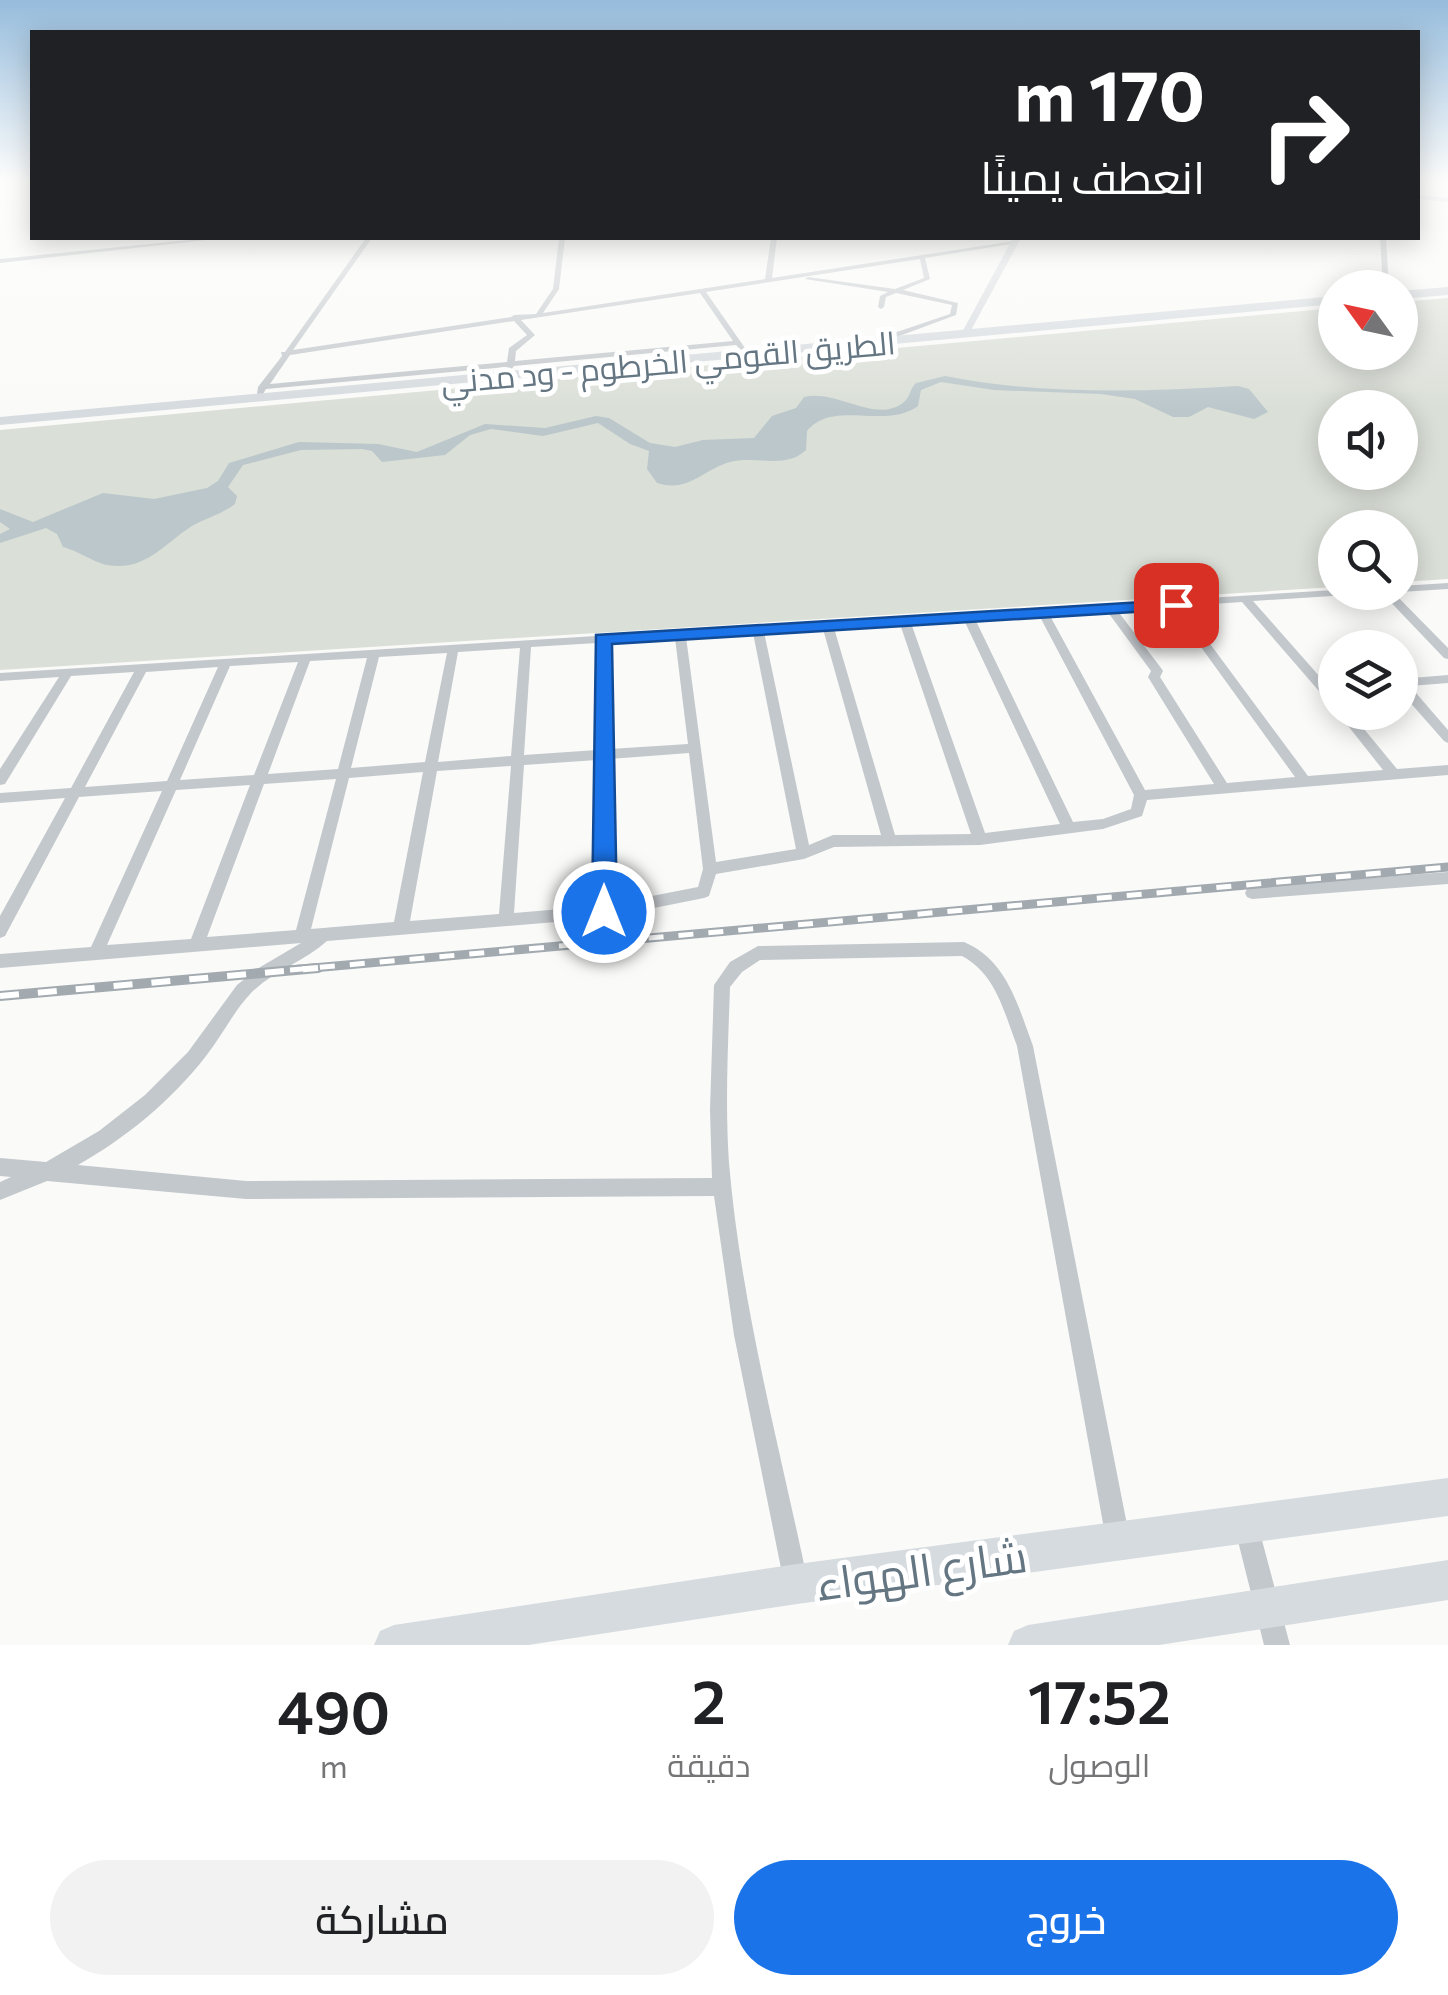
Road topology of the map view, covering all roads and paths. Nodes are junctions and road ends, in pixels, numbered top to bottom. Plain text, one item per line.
1 (355, 258) edge
2 (560, 258) edge
3 (771, 258) edge
4 (911, 258) edge
5 (922, 258) edge
6 (1003, 258) edge
7 (795, 276) junction
8 (768, 281) junction
9 (1448, 289) edge
10 (702, 291) junction
11 (889, 292) junction
12 (1418, 292) edge
13 (1318, 299) edge
14 (1318, 299) edge
15 (882, 307) dead end
16 (540, 313) junction
17 (514, 318) junction
18 (966, 327) junction
19 (894, 336) junction
20 (740, 346) junction
21 (284, 354) junction
22 (511, 367) junction
23 (260, 392) junction
24 (0, 418) edge
25 (1448, 586) edge
26 (1418, 588) edge
27 (1318, 594) edge
28 (1246, 600) junction
29 (1176, 605) junction
30 (1110, 609) junction
31 (1404, 610) edge
32 (1043, 612) junction
33 (968, 616) junction
34 (904, 619) junction
35 (828, 625) junction
36 (758, 629) junction
37 (680, 635) junction
38 (603, 639) junction
39 (526, 644) junction
40 (453, 648) junction
41 (374, 654) junction
42 (1448, 655) edge
43 (305, 658) junction
44 (226, 662) junction
45 (143, 668) junction
46 (68, 672) junction
47 (1318, 676) edge
48 (0, 677) edge
49 (1448, 679) edge
50 (1418, 682) edge
51 (1418, 704) edge
52 (1358, 730) edge
53 (1448, 738) edge
54 (693, 748) junction
55 (605, 753) junction
56 (520, 760) junction
57 (432, 764) junction
58 (1448, 770) edge
59 (1393, 773) junction
60 (343, 774) junction
61 (1303, 779) junction
62 (0, 780) edge
63 (257, 780) junction
64 (169, 784) junction
65 (1223, 787) junction
66 (78, 792) junction
67 (1141, 794) junction
68 (0, 798) edge
69 (1069, 828) junction
70 (980, 840) junction
71 (890, 841) junction
72 (804, 853) junction
73 (710, 869) junction
74 (1448, 878) edge
75 (1252, 893) dead end
76 (604, 912) junction
77 (506, 920) junction
78 (401, 927) junction
79 (0, 931) edge
80 (325, 933) junction
81 (302, 936) junction
82 (197, 944) junction
83 (96, 953) junction
84 (0, 961) edge
85 (0, 1167) edge
86 (50, 1173) junction
87 (722, 1187) junction
88 (0, 1191) edge
89 (1448, 1498) edge
90 (1246, 1523) junction
91 (1118, 1541) junction
92 (1448, 1580) edge
93 (796, 1584) junction
94 (1264, 1606) junction
95 (394, 1645) edge
96 (1028, 1645) edge
97 (1276, 1645) edge

1 - 21 street
2 - 16 street
3 - 8 street
4 - 7 street
5 - 11 street
6 - 18 street
7 - 8 street
7 - 11 street
8 - 10 street
9 - 12 highway
10 - 16 street
10 - 20 street
11 - 15 street
11 - 19 street
13 - 18 highway, الطريق القومي الخرطوم - ود مدني
14 - 18 highway, الطريق القومي الخرطوم - ود مدني
16 - 17 street
17 - 21 street
17 - 22 street
18 - 19 highway, الطريق القومي الخرطوم - ود مدني
18 - 23 highway, الطريق القومي الخرطوم - ود مدني
19 - 20 highway, الطريق القومي الخرطوم - ود مدني
20 - 22 highway, الطريق القومي الخرطوم - ود مدني
21 - 23 street
22 - 23 highway, الطريق القومي الخرطوم - ود مدني
23 - 24 highway, الطريق القومي الخرطوم - ود مدني
25 - 26 street
27 - 28 street
28 - 29 street
28 - 47 street
29 - 30 street
29 - 61 street
30 - 32 street
30 - 65 street
31 - 42 street
32 - 33 street
32 - 67 street
33 - 34 street
33 - 69 street
34 - 35 street
34 - 70 street
35 - 36 street
35 - 71 street
36 - 37 street
36 - 72 street
37 - 38 street
37 - 54 street
38 - 39 street
38 - 55 street
39 - 40 street
39 - 56 street
40 - 41 street
40 - 57 street
41 - 43 street
41 - 60 street
43 - 44 street
43 - 63 street
44 - 45 street
44 - 64 street
45 - 46 street
45 - 66 street
46 - 48 street
46 - 62 street
49 - 50 street
51 - 53 street
52 - 59 street
54 - 55 street
54 - 73 street
55 - 56 street
55 - 76 street
56 - 57 street
56 - 77 street
57 - 60 street
57 - 78 street
58 - 59 street
59 - 61 street
60 - 63 street
60 - 81 street
61 - 65 street
63 - 64 street
63 - 82 street
64 - 66 street
64 - 83 street
65 - 67 street
66 - 68 street
66 - 79 street
67 - 69 street
69 - 70 street
70 - 71 street
71 - 72 street
72 - 73 street
73 - 76 street
74 - 75 street
76 - 77 street
77 - 78 street
78 - 80 street
80 - 81 street
80 - 86 street
81 - 82 street
82 - 83 street
83 - 84 street
85 - 86 street
86 - 87 street
86 - 88 street
87 - 91 street
87 - 93 street
89 - 90 main road, شارع الهواء
90 - 91 main road, شارع الهواء
90 - 94 street
91 - 93 main road, شارع الهواء
92 - 94 main road
93 - 95 main road, شارع الهواء
94 - 96 main road
94 - 97 street

